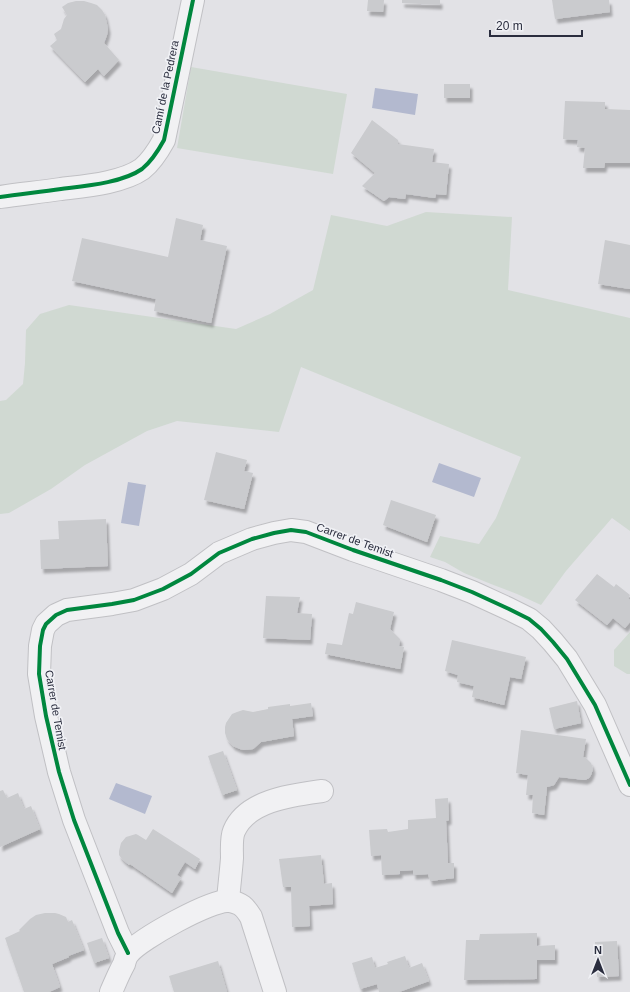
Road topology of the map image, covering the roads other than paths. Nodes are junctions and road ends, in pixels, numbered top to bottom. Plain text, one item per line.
1 (193, 0) edge
2 (0, 197) edge
3 (630, 786) edge
4 (322, 791) dead end
5 (228, 901) junction
6 (128, 953) junction
7 (111, 992) edge
8 (275, 992) edge

1 - 2 street, Camí de la Pedrera
3 - 6 street, Carrer de Temist
4 - 5 street
5 - 6 street
5 - 8 street
6 - 7 street

